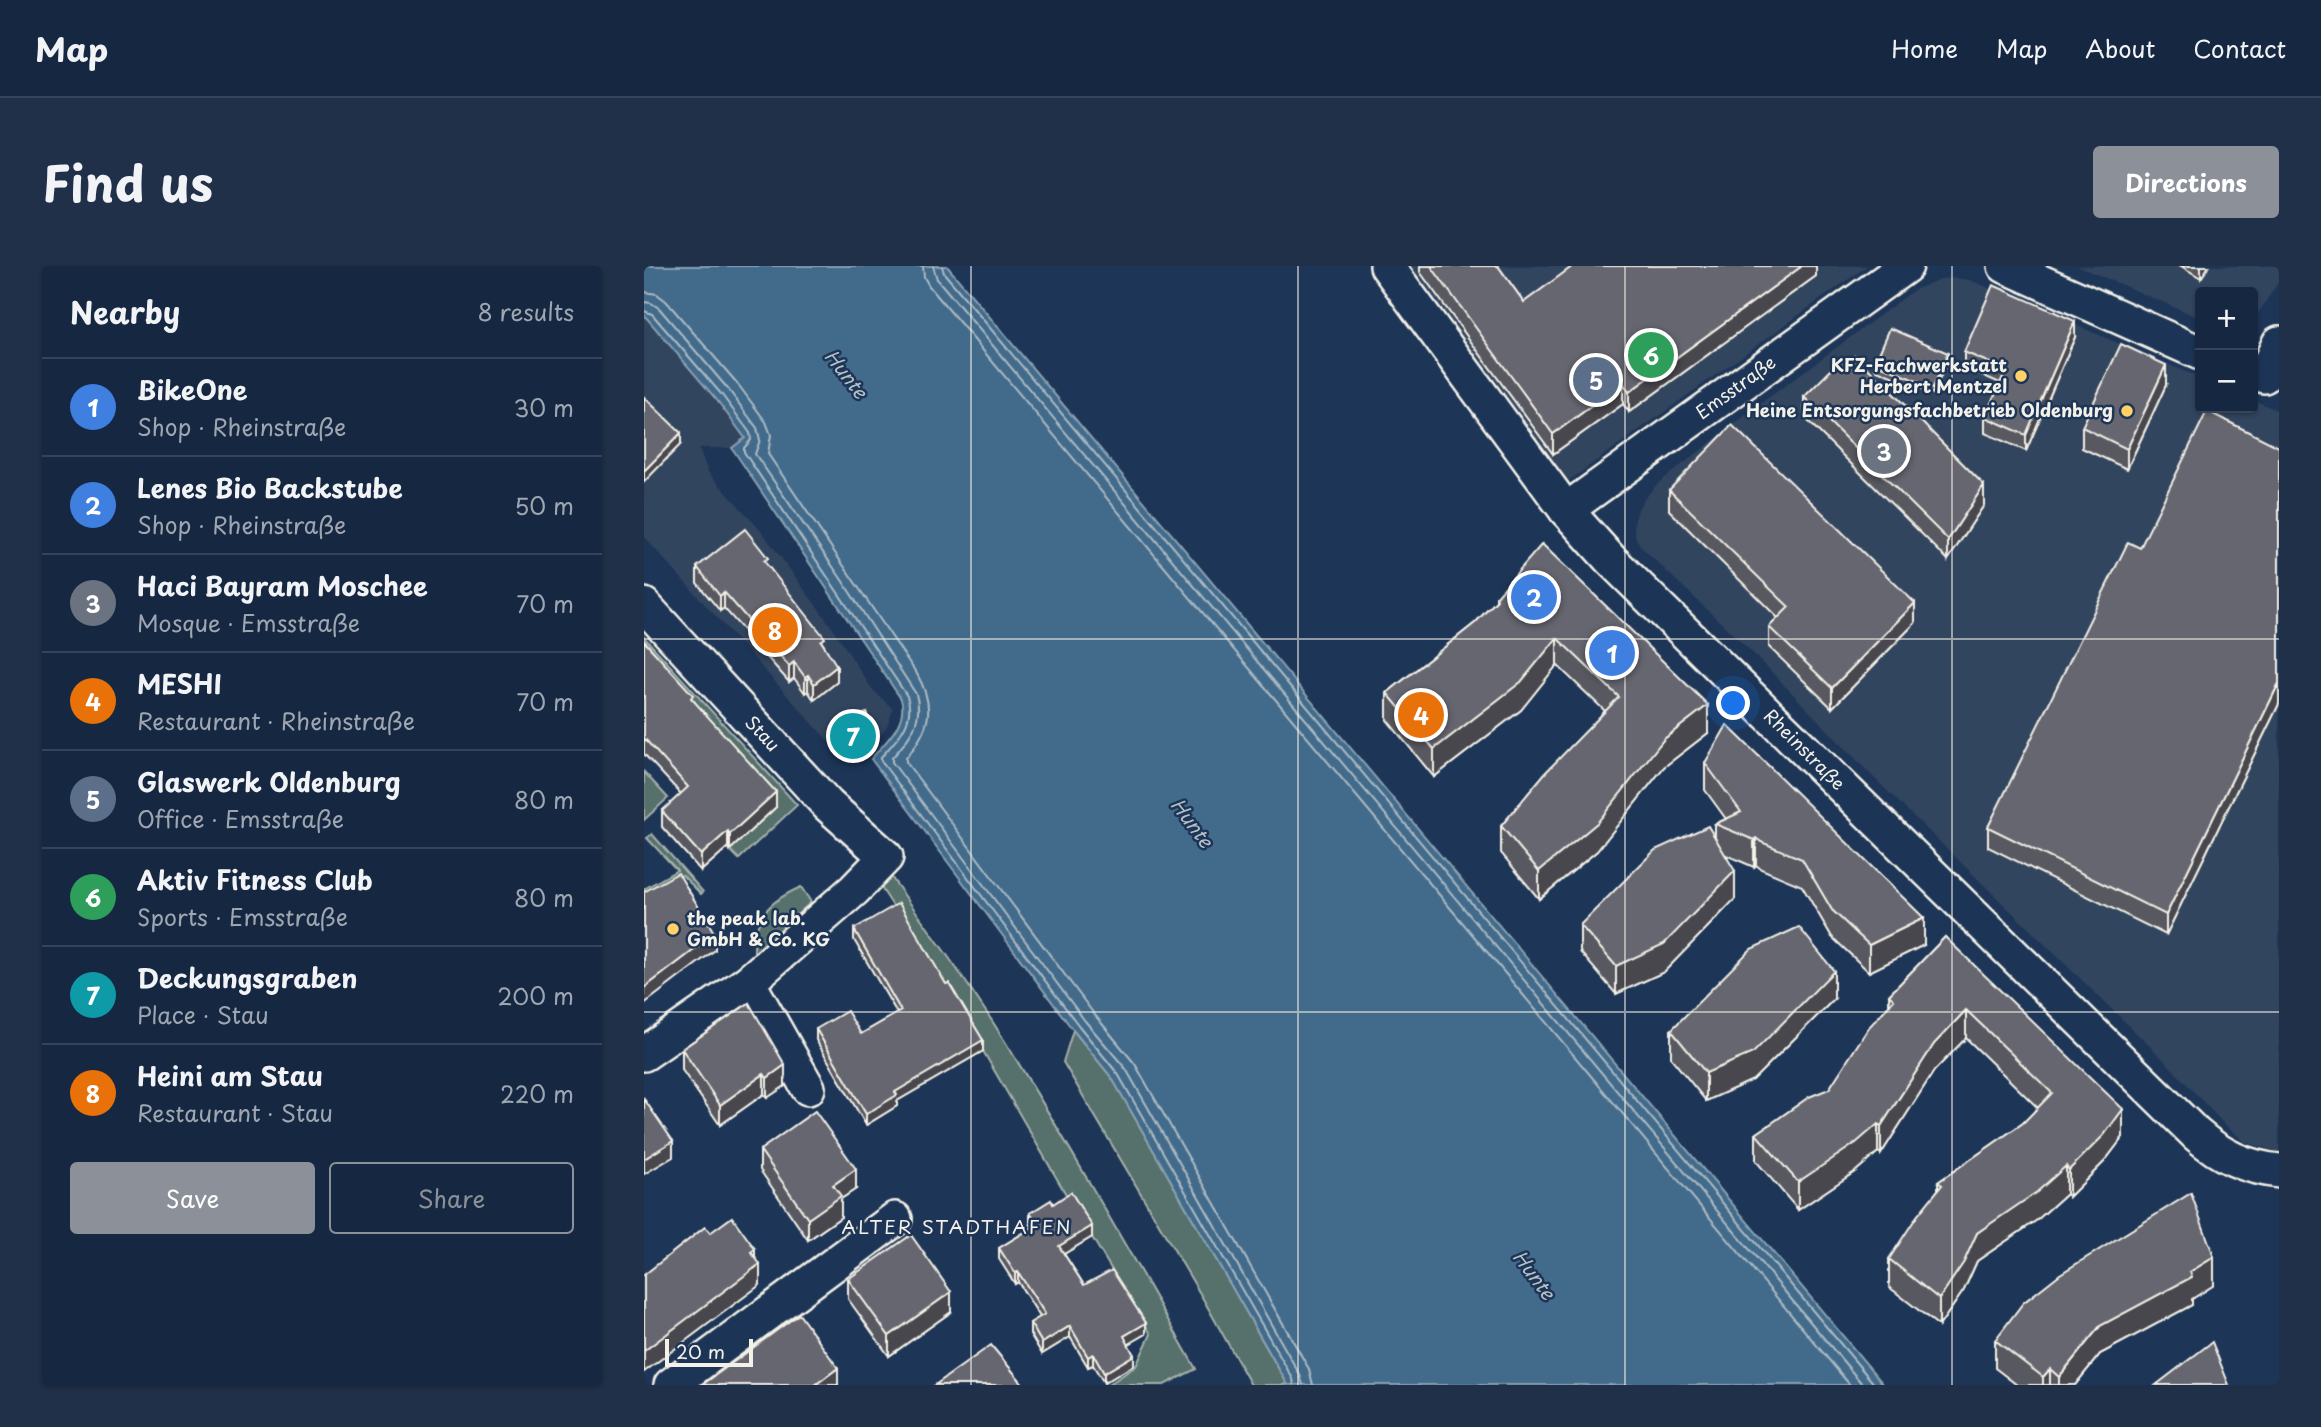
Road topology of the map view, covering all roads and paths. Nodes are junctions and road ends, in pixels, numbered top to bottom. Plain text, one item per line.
1 (1387, 266) edge
2 (1906, 266) edge
3 (2005, 266) edge
4 (2279, 343) edge
5 (2195, 351) edge
6 (2265, 377) edge
7 (1566, 510) junction
8 (644, 605) edge
9 (748, 982) junction
10 (644, 1054) edge
11 (808, 1088) dead end
12 (2279, 1171) edge
13 (895, 1219) dead end
14 (671, 1385) edge

1 - 7 street, Rheinstraße
2 - 7 street, Emsstraße
3 - 5 street
4 - 6 street
7 - 12 street, Rheinstraße
8 - 9 street, Stau
9 - 10 street
9 - 11 street
13 - 14 street

